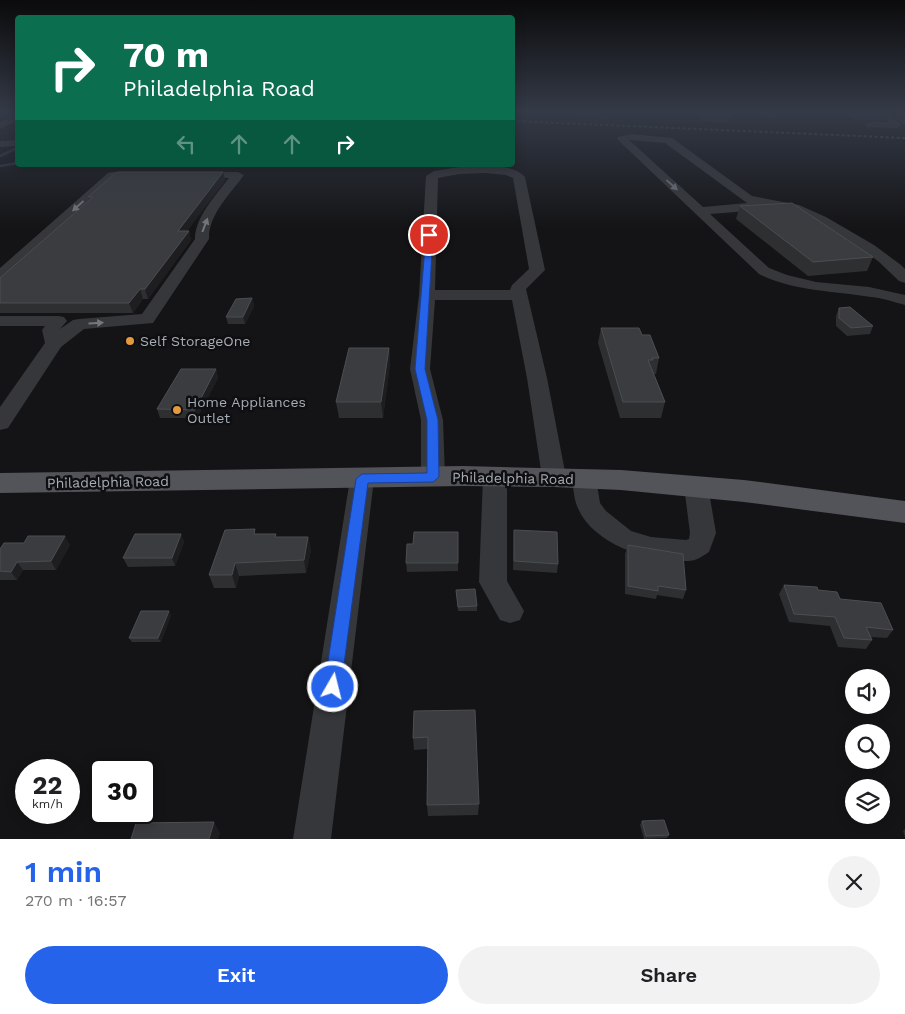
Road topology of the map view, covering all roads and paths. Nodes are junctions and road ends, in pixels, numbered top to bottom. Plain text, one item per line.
1 (634, 150) edge
2 (682, 150) edge
3 (151, 175) edge
4 (180, 175) edge
5 (758, 203) junction
6 (699, 209) junction
7 (0, 276) edge
8 (905, 278) edge
9 (427, 295) junction
10 (520, 296) junction
11 (905, 300) edge
12 (0, 321) edge
13 (54, 342) junction
14 (0, 423) edge
15 (494, 476) junction
16 (433, 477) junction
17 (554, 477) junction
18 (584, 478) junction
19 (362, 479) junction
20 (0, 483) edge
21 (696, 486) junction
22 (905, 512) edge
23 (510, 611) dead end
24 (312, 839) edge

1 -> 6 street
5 -> 2 street
3 -> 7 street
13 -> 4 street
5 - 6 street
5 - 8 street
6 - 11 street
9 - 10 street
9 - 10 street
9 - 16 street
10 - 17 street
12 - 13 street
13 - 14 street
15 - 16 main road, Philadelphia Road
15 - 17 main road, Philadelphia Road
15 - 23 street
16 - 19 main road, Philadelphia Road
17 - 18 main road, Philadelphia Road
18 - 21 main road, Philadelphia Road
18 - 21 street
19 - 20 main road, Philadelphia Road
19 - 24 street
21 - 22 main road, Philadelphia Road

